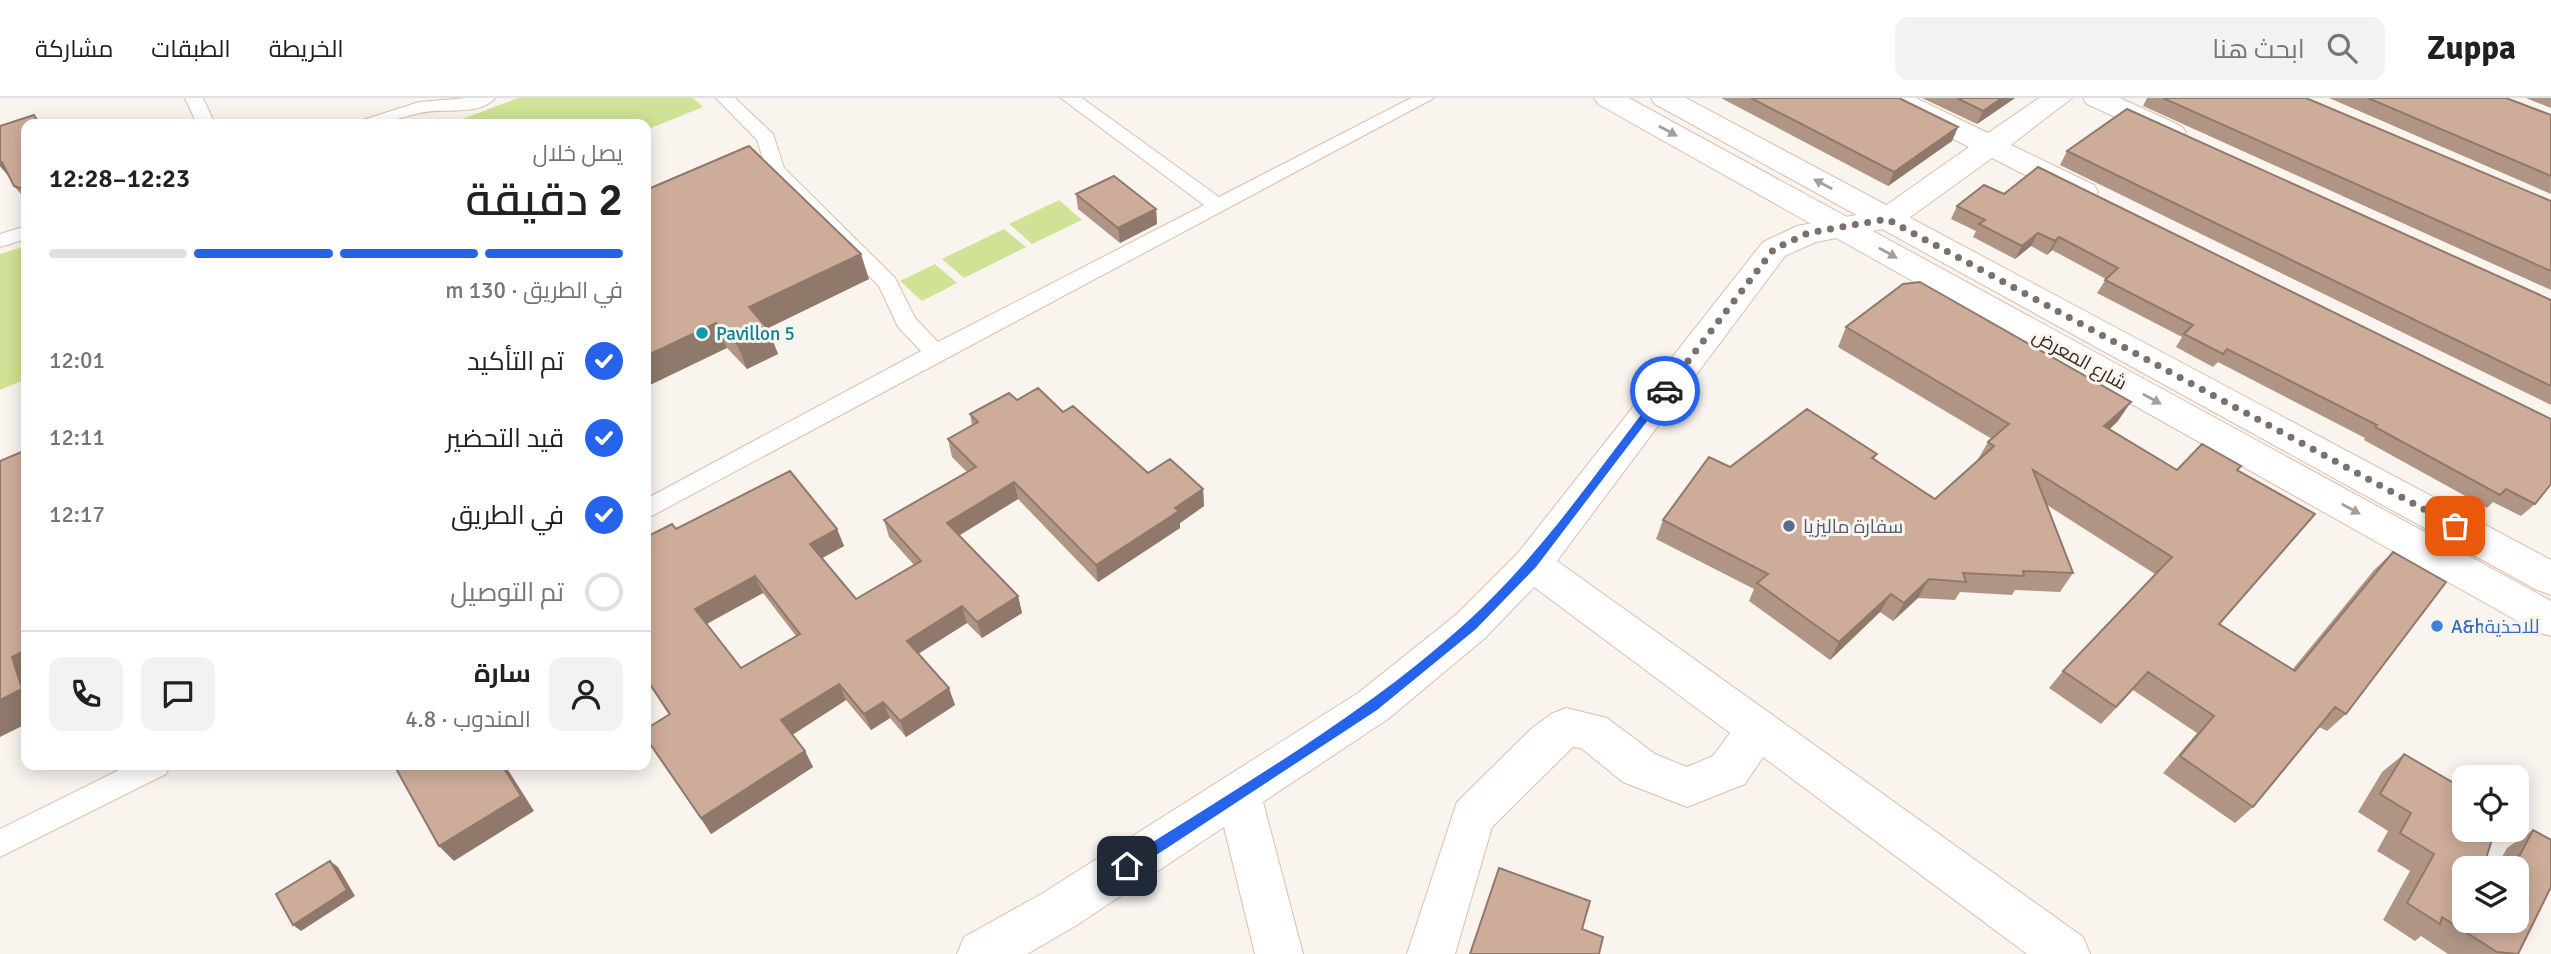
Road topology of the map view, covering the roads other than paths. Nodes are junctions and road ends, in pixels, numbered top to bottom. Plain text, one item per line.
1 (194, 98) edge
2 (486, 98) edge
3 (725, 98) edge
4 (1070, 98) edge
5 (1425, 98) edge
6 (1608, 98) edge
7 (1665, 98) edge
8 (1894, 98) edge
9 (2058, 98) edge
10 (2097, 98) edge
11 (204, 119) edge
12 (384, 119) edge
13 (2198, 144) edge
14 (1990, 146) junction
15 (1220, 207) junction
16 (2115, 207) edge
17 (1887, 219) junction
18 (1839, 226) junction
19 (21, 234) edge
20 (0, 241) edge
21 (935, 353) junction
22 (651, 507) edge
23 (1532, 564) junction
24 (2545, 591) edge
25 (1759, 727) junction
26 (146, 770) edge
27 (1239, 795) junction
28 (0, 845) edge
29 (981, 954) edge
30 (1279, 954) edge
31 (1431, 954) edge
32 (2066, 954) edge

1 - 11 lane
2 - 12 lane
3 - 21 lane
4 - 15 lane
5 - 15 lane
6 -> 18 street, شارع المعرض
17 -> 7 street, شارع المعرض
8 - 14 street
9 - 14 street
10 - 13 street
14 - 16 street
14 - 17 street
15 - 21 lane
17 - 18 street
17 - 24 street, شارع المعرض
18 - 23 street
18 -> 24 street, شارع المعرض
19 - 20 lane
21 - 22 lane
23 - 25 street
23 - 27 street
25 - 31 street
25 - 32 street
26 - 28 lane
27 - 29 street
27 - 30 street

